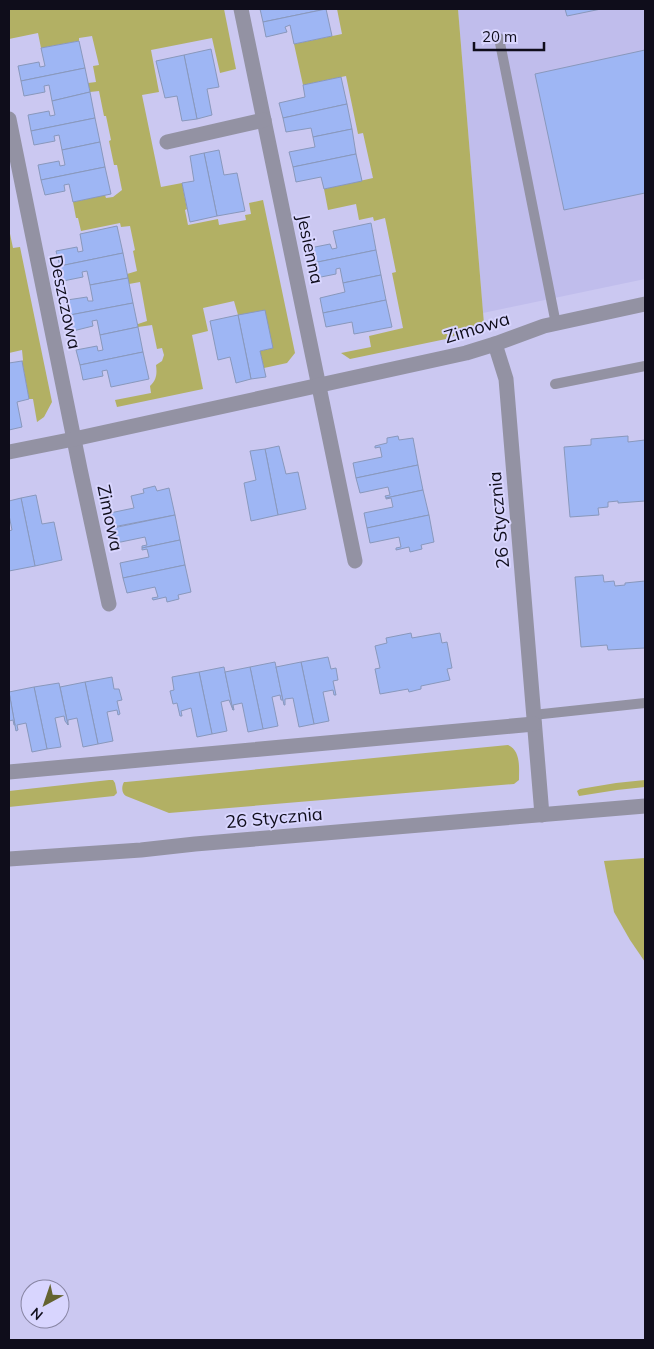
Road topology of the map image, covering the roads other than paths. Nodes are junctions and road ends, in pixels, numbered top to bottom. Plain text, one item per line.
1 (241, 9) edge
2 (499, 38) dead end
3 (9, 119) edge
4 (264, 120) junction
5 (167, 142) dead end
6 (14, 173) edge
7 (645, 304) edge
8 (556, 324) junction
9 (495, 344) junction
10 (645, 366) edge
11 (555, 384) dead end
12 (320, 385) junction
13 (74, 439) junction
14 (9, 452) edge
15 (355, 561) dead end
16 (109, 604) dead end
17 (645, 704) edge
18 (534, 719) junction
19 (9, 772) edge
20 (645, 806) edge
21 (542, 815) junction
22 (9, 859) edge

1 - 4 street, Jesienna
2 - 8 lane
3 - 6 street, Deszczowa
4 - 5 street
4 - 12 street, Jesienna
6 - 13 street, Deszczowa
7 - 8 street, Zimowa
8 - 9 street, Zimowa
9 - 12 street, Zimowa
9 - 18 street, 26 Stycznia
10 - 11 lane
12 - 13 street, Zimowa
12 - 15 street
13 - 14 street, Zimowa
13 - 16 street, Zimowa
17 - 18 lane
18 - 19 street
18 - 21 street, 26 Stycznia
20 - 21 street, 26 Stycznia
21 - 22 street, 26 Stycznia

